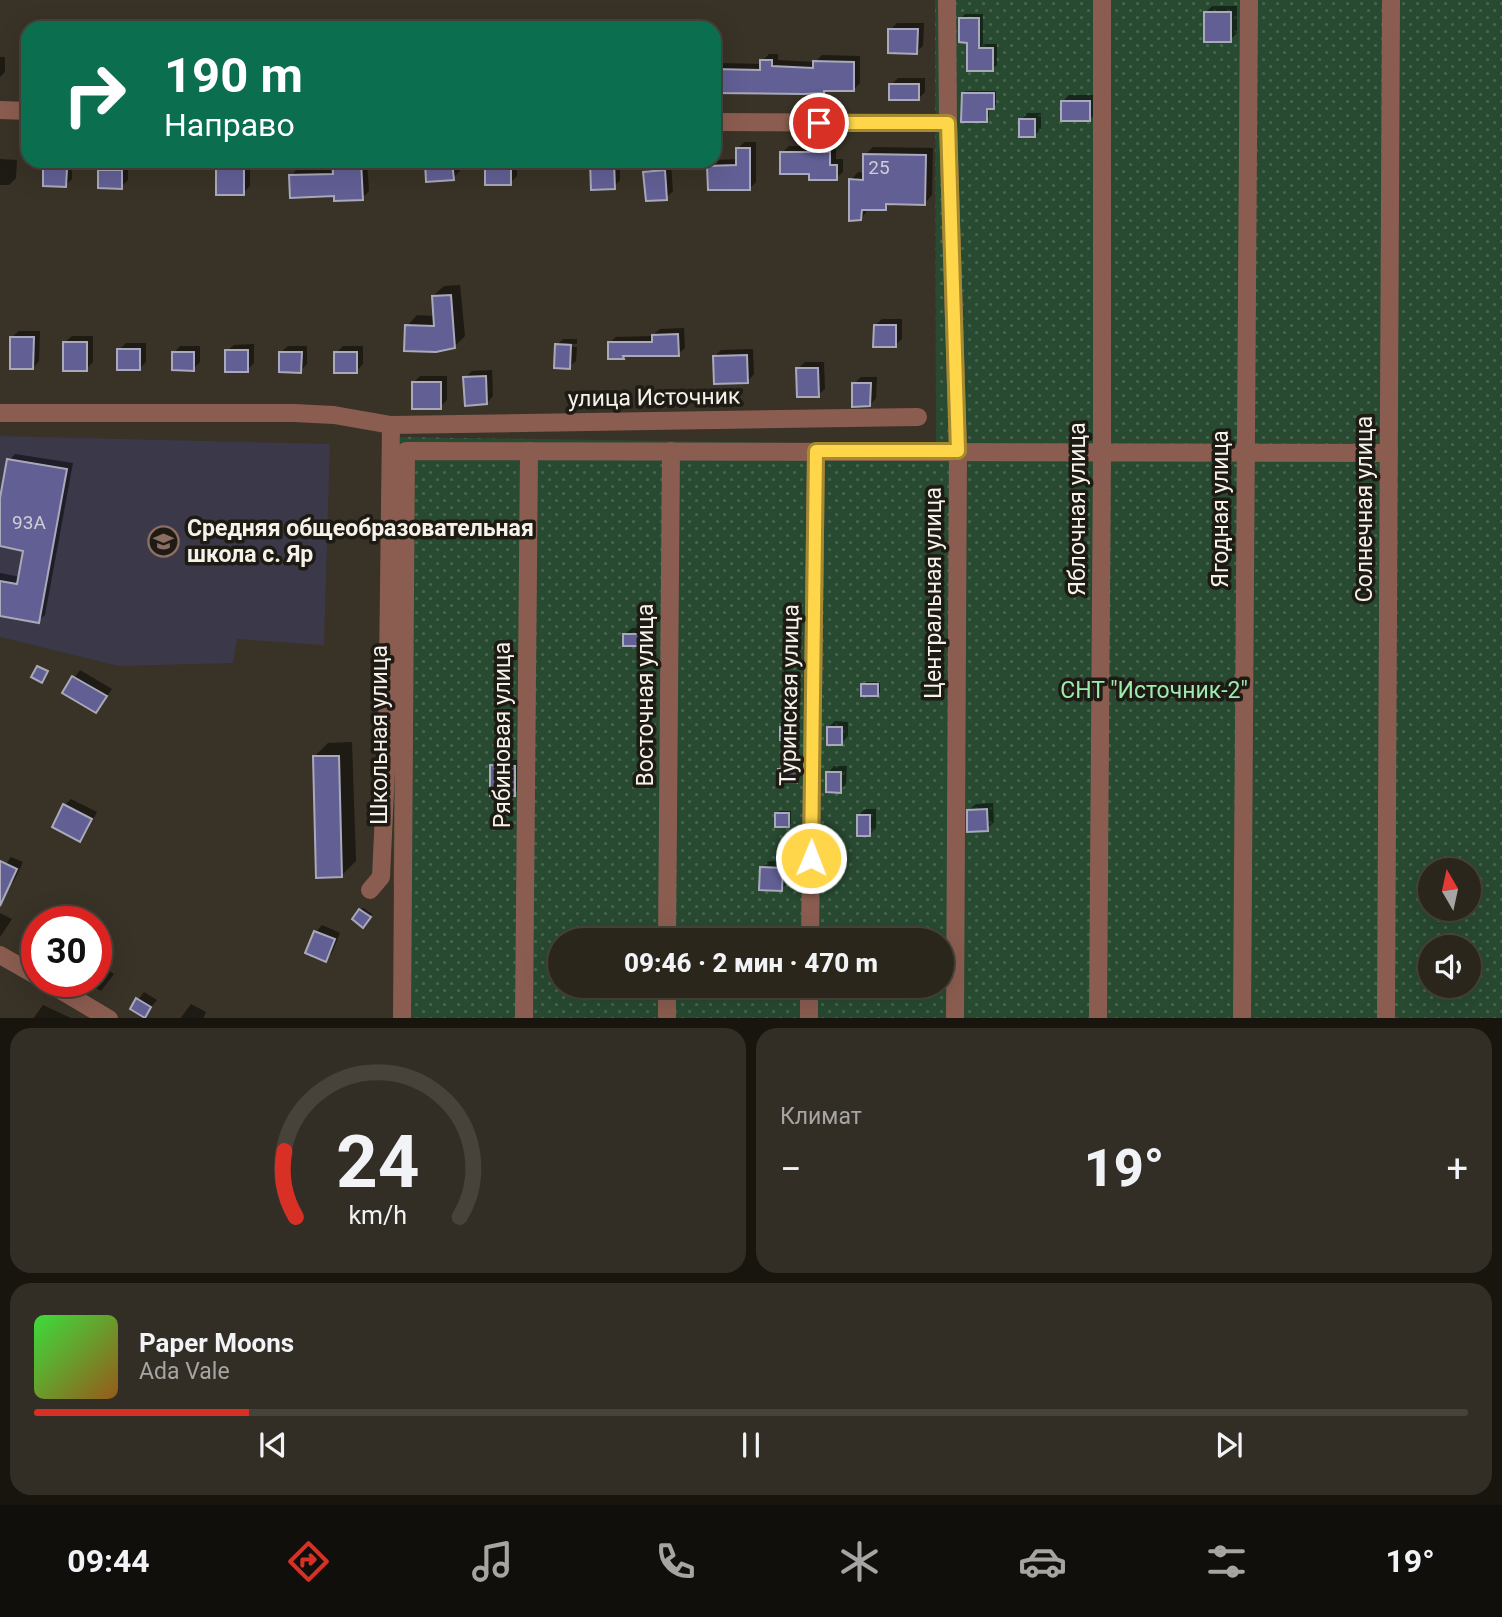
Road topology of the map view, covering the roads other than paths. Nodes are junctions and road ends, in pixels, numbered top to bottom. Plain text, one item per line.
1 (947, 0) edge
2 (1102, 0) edge
3 (1249, 0) edge
4 (1391, 0) edge
5 (0, 110) edge
6 (21, 111) edge
7 (721, 122) edge
8 (948, 123) junction
9 (0, 413) edge
10 (918, 417) dead end
11 (391, 425) junction
12 (671, 451) junction
13 (816, 451) junction
14 (958, 451) junction
15 (529, 452) junction
16 (1389, 453) junction
17 (1102, 454) junction
18 (1245, 454) junction
19 (370, 890) dead end
20 (667, 928) edge
21 (810, 928) edge
22 (0, 956) edge
23 (21, 967) edge
24 (73, 997) edge
25 (667, 998) edge
26 (810, 998) edge
27 (109, 1018) edge
28 (402, 1018) edge
29 (524, 1018) edge
30 (667, 1018) edge
31 (809, 1018) edge
32 (955, 1018) edge
33 (1098, 1018) edge
34 (1242, 1018) edge
35 (1386, 1018) edge

1 - 8 street, Центральная улица
2 - 17 street, Яблочная улица
3 - 18 street, Ягодная улица
4 - 16 street, Солнечная улица
5 - 6 street
7 - 8 street
8 - 14 street, Центральная улица
9 - 11 street, улица Источник
10 - 11 street, улица Источник
11 - 19 street
12 - 13 street
12 - 15 street
12 - 20 street, Восточная улица
13 - 14 street
13 - 21 street, Туринская улица
14 - 17 street
14 - 32 street, Центральная улица
15 - 28 street, Школьная улица
15 - 29 street, Рябиновая улица
16 - 18 street
16 - 35 street, Солнечная улица
17 - 18 street
17 - 33 street, Яблочная улица
18 - 34 street, Ягодная улица
22 - 23 street
24 - 27 street
25 - 30 street
26 - 31 street

